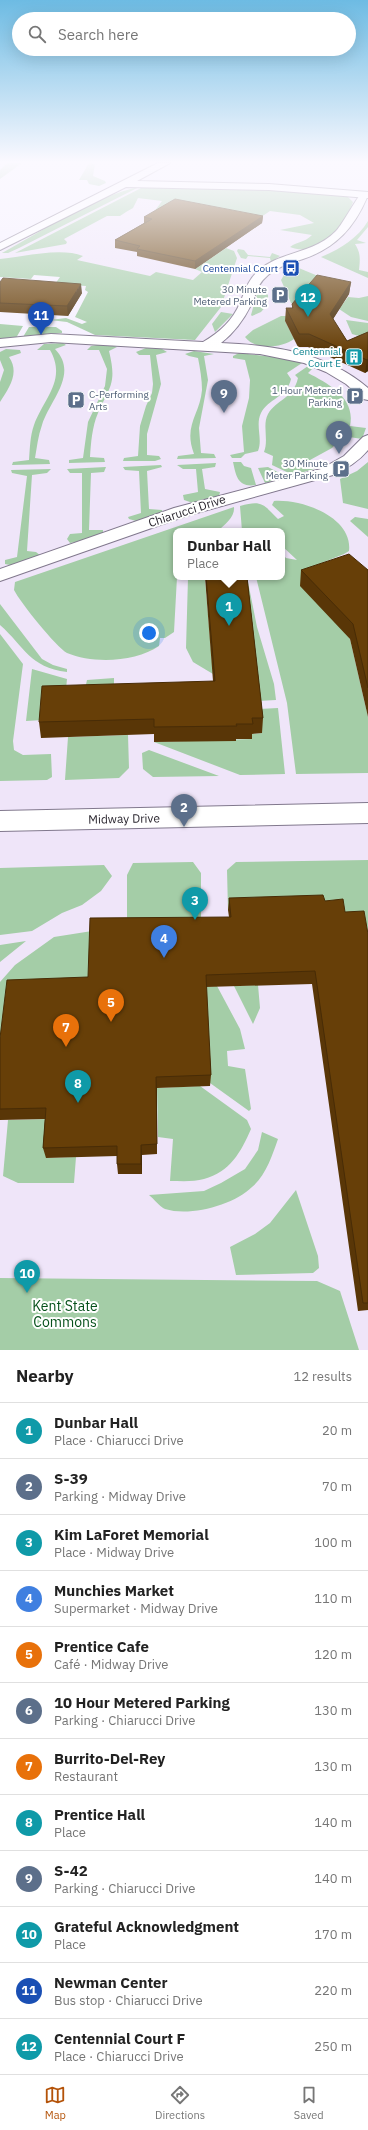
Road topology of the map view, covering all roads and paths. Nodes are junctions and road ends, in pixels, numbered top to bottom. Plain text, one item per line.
1 (43, 226) edge
2 (347, 226) edge
3 (0, 248) edge
4 (0, 343) edge
5 (208, 345) junction
6 (368, 396) edge
7 (368, 440) edge
8 (0, 575) edge
9 (368, 813) edge
10 (0, 821) edge

1 - 3 street
2 - 5 street
4 - 5 street
5 - 6 street
7 - 8 street, Chiarucci Drive
9 - 10 street, Midway Drive

